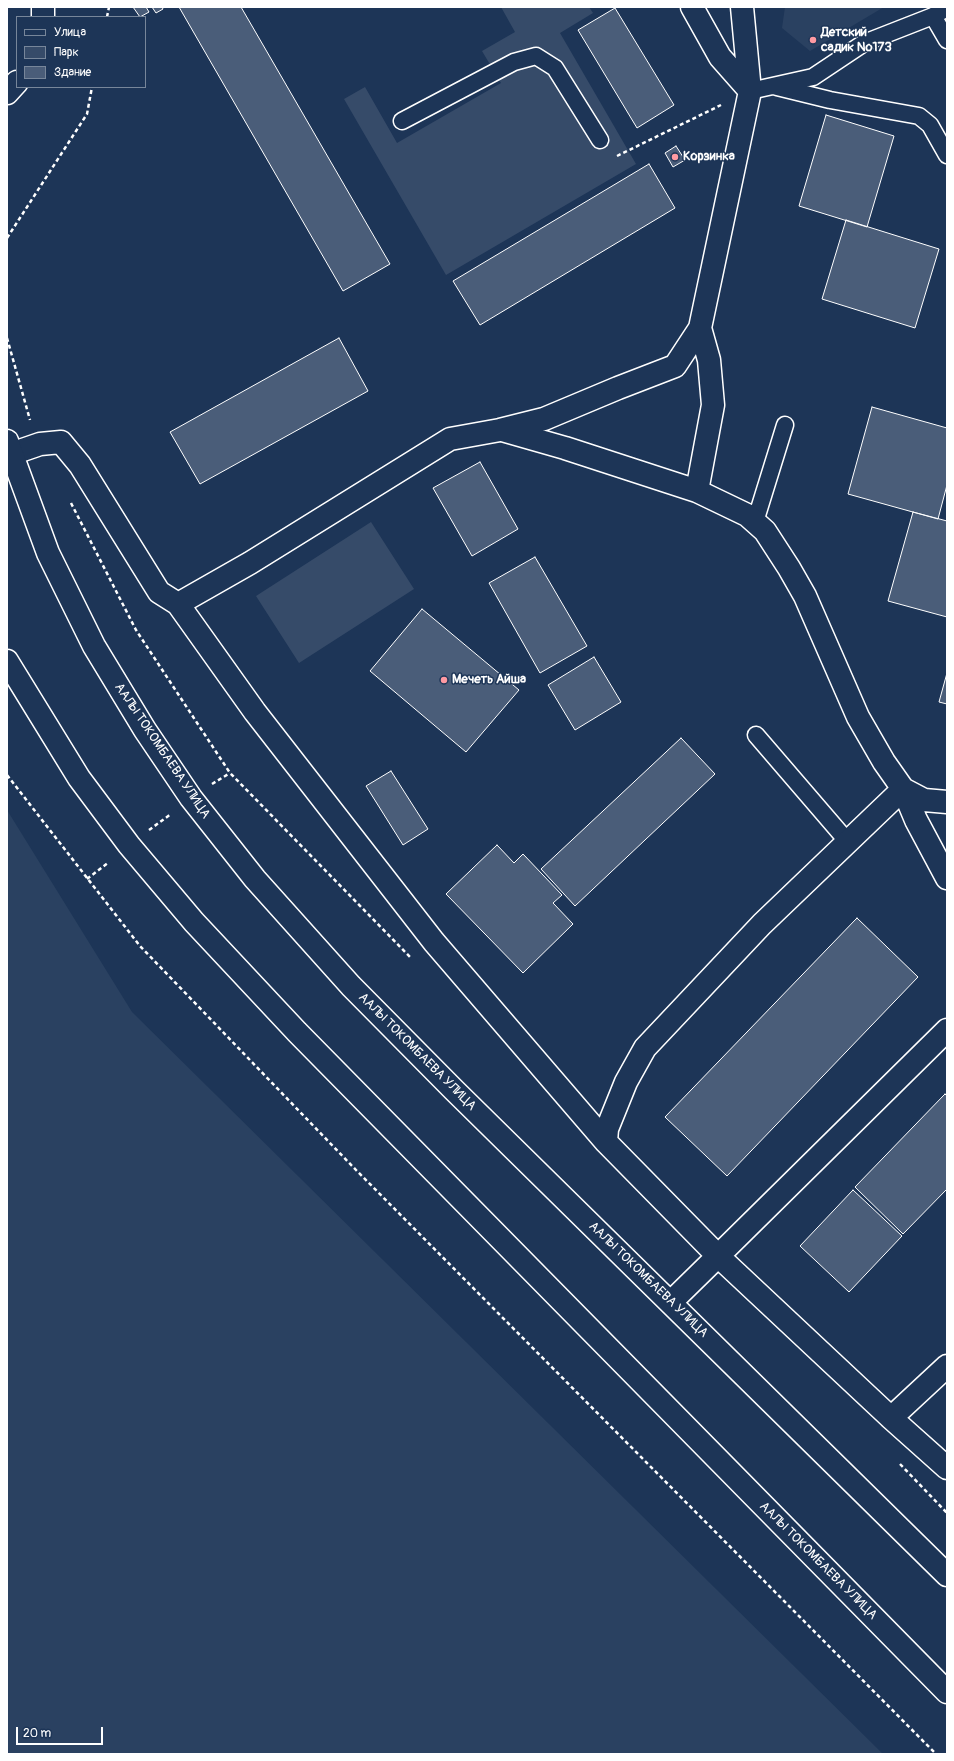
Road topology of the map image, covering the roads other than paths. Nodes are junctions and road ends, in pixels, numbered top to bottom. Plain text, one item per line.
1 (692, 7) edge
2 (742, 7) edge
3 (947, 8) edge
4 (933, 16) junction
5 (947, 40) edge
6 (16, 83) edge
7 (774, 86) junction
8 (750, 91) junction
9 (7, 93) edge
10 (402, 121) dead end
11 (600, 140) dead end
12 (947, 155) edge
13 (700, 328) junction
14 (785, 425) dead end
15 (500, 430) junction
16 (9, 448) edge
17 (697, 491) junction
18 (755, 522) junction
19 (178, 604) junction
20 (7, 661) edge
21 (756, 735) dead end
22 (903, 789) junction
23 (947, 802) edge
24 (848, 842) junction
25 (947, 878) edge
26 (947, 1030) edge
27 (606, 1142) junction
28 (718, 1256) junction
29 (671, 1302) junction
30 (947, 1366) edge
31 (891, 1418) junction
32 (947, 1468) edge
33 (947, 1574) edge
34 (947, 1692) edge

1 - 8 street
2 - 8 street
3 - 4 lane
4 - 5 lane
4 - 7 lane
6 - 9 street
7 - 8 lane
7 - 12 lane
8 - 13 street
10 - 11 lane
13 - 15 street
13 - 17 street
14 - 18 lane
15 - 17 street
15 - 19 street
16 - 19 street
16 - 29 street, ААЛЫ ТОКОМБАЕВА УЛИЦА
17 - 18 street
18 - 22 street
19 - 27 street
20 - 34 street, ААЛЫ ТОКОМБАЕВА УЛИЦА
21 - 24 lane
22 - 23 street
22 - 24 street
22 - 25 street
24 - 27 street
26 - 28 street
27 - 28 street
28 - 29 street
28 - 31 street
29 - 33 street, ААЛЫ ТОКОМБАЕВА УЛИЦА
30 - 31 street
31 - 32 street

